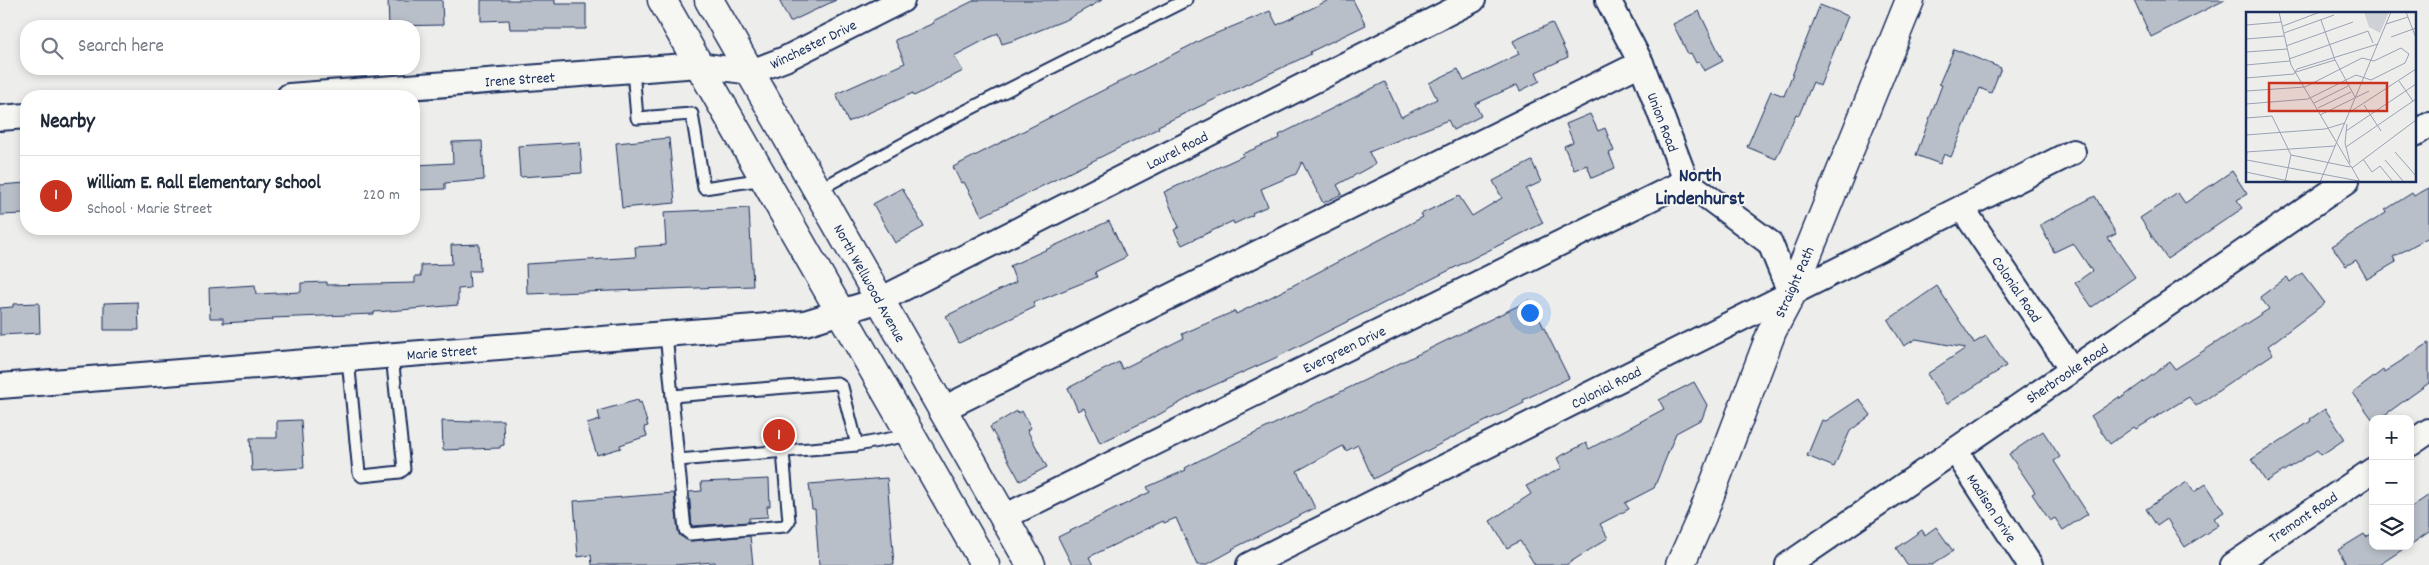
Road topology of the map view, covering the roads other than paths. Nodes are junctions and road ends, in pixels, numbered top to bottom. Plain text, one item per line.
1 (662, 0) edge
2 (709, 0) edge
3 (902, 0) edge
4 (1186, 0) edge
5 (1473, 0) edge
6 (1608, 0) edge
7 (1910, 0) edge
8 (1641, 63) junction
9 (699, 65) junction
10 (633, 70) junction
11 (751, 72) junction
12 (368, 90) edge
13 (20, 116) edge
14 (0, 118) edge
15 (2429, 125) edge
16 (2416, 133) edge
17 (2073, 152) dead end
18 (764, 179) junction
19 (1686, 181) junction
20 (2346, 182) edge
21 (818, 190) junction
22 (1962, 208) junction
23 (1791, 295) junction
24 (880, 300) junction
25 (840, 312) junction
26 (666, 334) junction
27 (392, 356) junction
28 (348, 359) junction
29 (2072, 370) junction
30 (0, 386) edge
31 (672, 396) junction
32 (941, 410) junction
33 (2429, 431) edge
34 (910, 434) junction
35 (2414, 441) edge
36 (857, 445) junction
37 (1955, 450) junction
38 (783, 452) junction
39 (678, 460) junction
40 (2369, 473) edge
41 (1004, 517) junction
42 (985, 565) edge
43 (1031, 565) edge
44 (1249, 565) edge
45 (1680, 565) edge
46 (1788, 565) edge
47 (2030, 565) edge
48 (2233, 565) edge

1 - 9 main road
2 - 11 main road, North Wellwood Avenue
3 - 11 street, Winchester Drive
4 - 21 lane
5 - 24 street, Laurel Road
6 - 8 street, Union Road
7 - 23 main road, Straight Path
8 - 19 street, Union Road
8 - 32 street
9 - 10 street, Irene Street
9 - 11 street, Irene Street
9 - 18 main road
10 - 12 street, Irene Street
10 - 18 lane
11 - 21 main road, North Wellwood Avenue
13 - 14 street
15 - 16 street
17 - 22 street, Colonial Road
18 - 25 main road
19 - 23 street
19 - 41 street, Evergreen Drive
20 - 29 street, Sherbrooke Road
21 - 24 main road, North Wellwood Avenue
22 - 23 street, Colonial Road
22 - 29 street, Colonial Road
23 - 44 street, Colonial Road
23 - 45 main road, Straight Path
24 - 25 street, Marie Street
24 - 32 main road, North Wellwood Avenue
25 - 26 street, Marie Street
25 - 34 main road
26 - 27 street, Marie Street
26 - 31 lane
27 - 28 street, Marie Street
27 - 28 lane
28 - 30 street, Marie Street
29 - 37 street, Sherbrooke Road
31 - 36 lane
31 - 39 lane
32 - 41 main road, North Wellwood Avenue
33 - 35 street
34 - 36 lane
34 - 42 main road
36 - 38 lane
37 - 46 street, Sherbrooke Road
37 - 47 street, Madison Drive
38 - 39 lane
38 - 39 lane
40 - 48 street, Tremont Road
41 - 43 main road, North Wellwood Avenue

